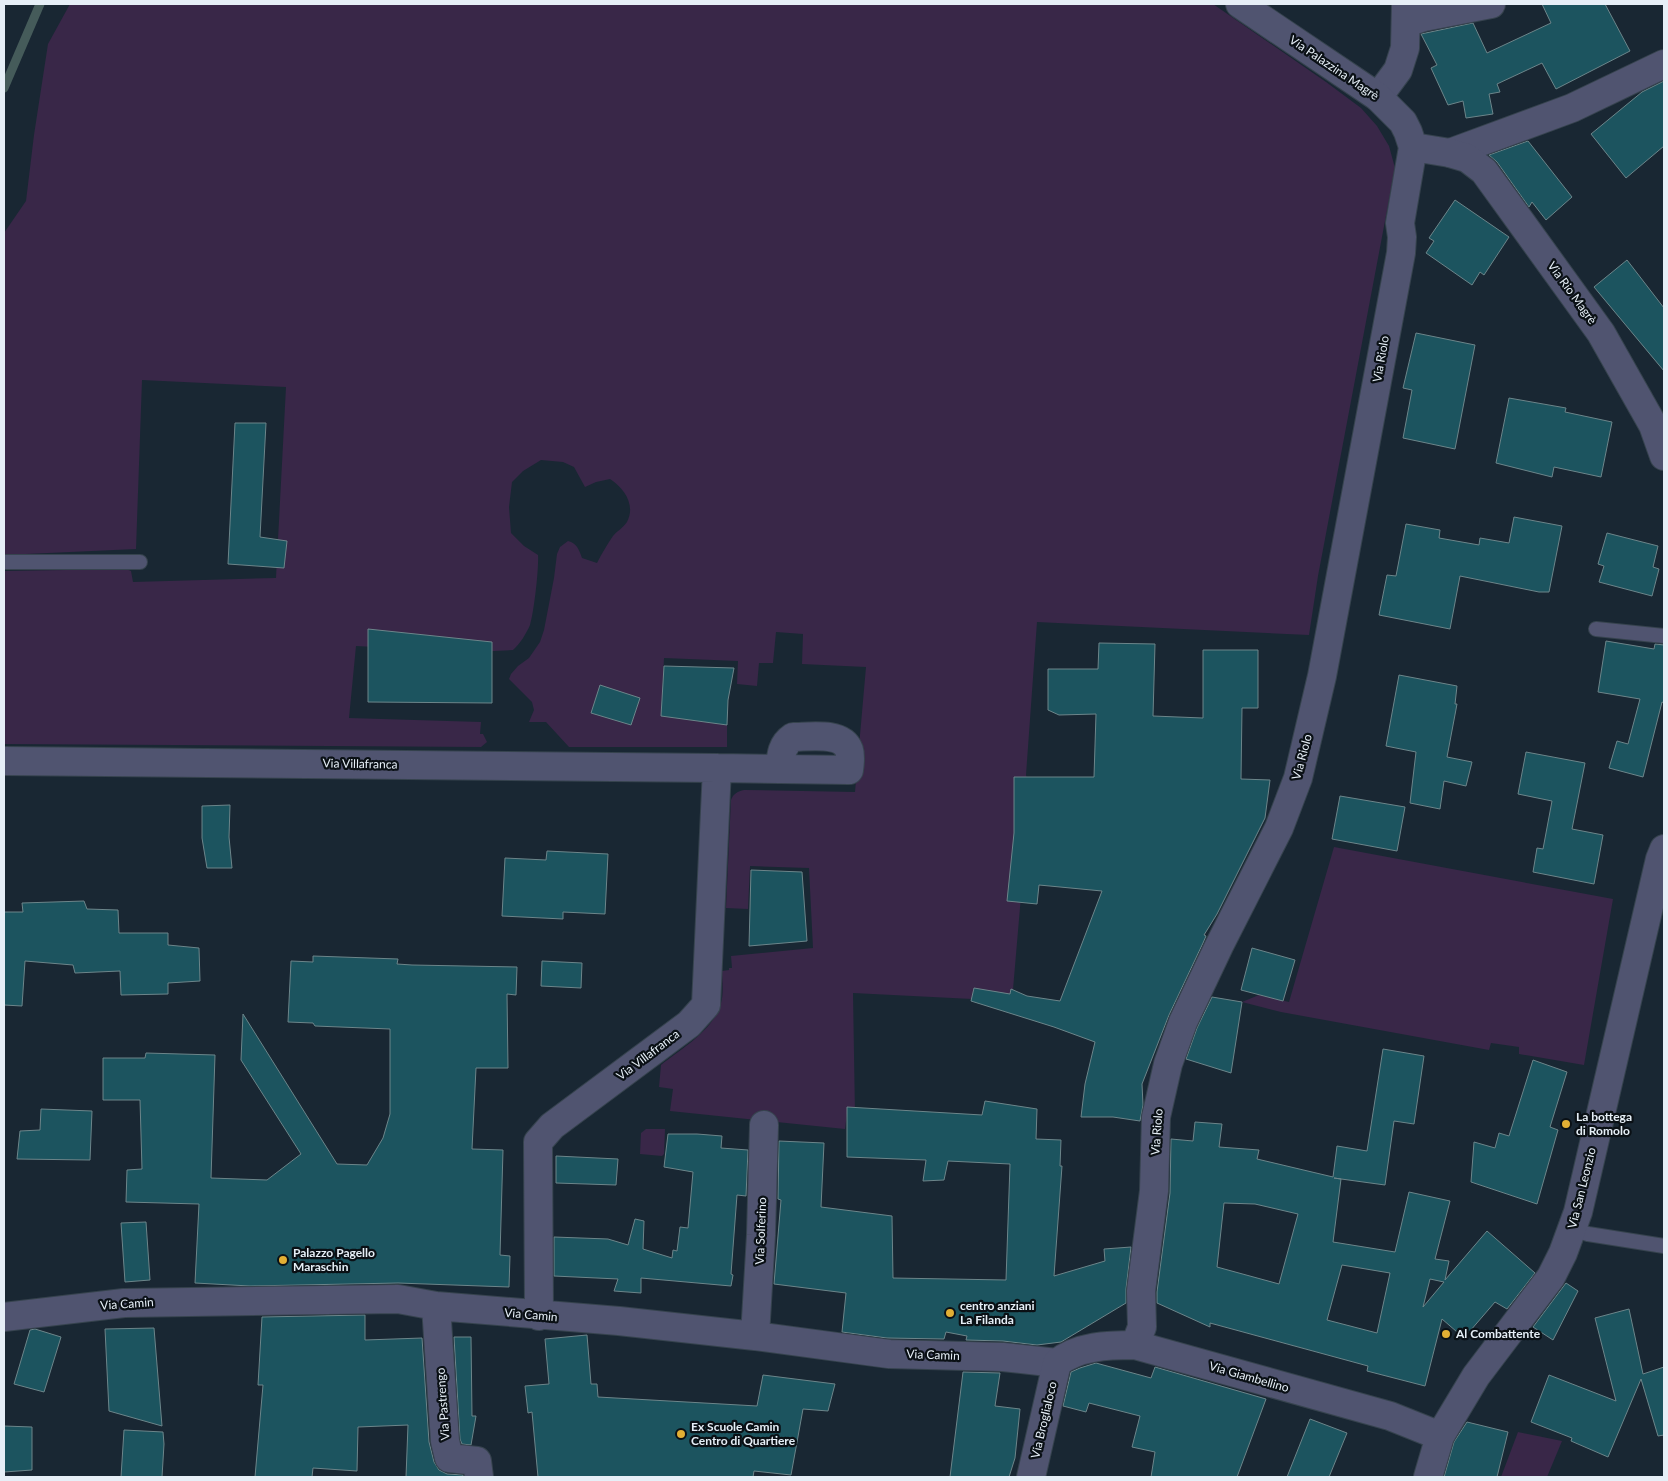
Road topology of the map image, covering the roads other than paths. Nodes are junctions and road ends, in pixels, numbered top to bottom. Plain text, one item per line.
1 (1240, 4) edge
2 (1491, 4) edge
3 (1406, 14) edge
4 (1664, 64) edge
5 (1378, 97) junction
6 (1412, 147) junction
7 (1450, 153) junction
8 (1664, 456) edge
9 (4, 562) edge
10 (140, 562) dead end
11 (1596, 629) dead end
12 (1664, 636) edge
13 (4, 761) edge
14 (716, 768) junction
15 (780, 769) dead end
16 (1664, 850) edge
17 (764, 1125) dead end
18 (1572, 1229) junction
19 (1664, 1246) edge
20 (436, 1306) junction
21 (539, 1316) junction
22 (4, 1318) edge
23 (755, 1336) junction
24 (1135, 1345) junction
25 (1057, 1363) junction
26 (1440, 1436) junction
27 (479, 1477) edge
28 (1031, 1477) edge
29 (1428, 1477) edge

1 - 5 street, Via Palazzina Magrè
2 - 3 street
3 - 5 street
4 - 7 street, Via Rio Magrè
5 - 6 street, Via Palazzina Magrè
6 - 7 street, Via Rio Magrè
6 - 24 street, Via Riolo
7 - 8 street, Via Rio Magrè
9 - 10 lane
11 - 12 lane
13 - 14 street, Via Villafranca
14 - 15 street, Via Villafranca
14 - 21 street, Via Villafranca
16 - 18 street, Via San Leonzio
17 - 23 street, Via Solferino
18 - 19 lane
18 - 26 street, Via San Leonzio
20 - 21 street, Via Camin
20 - 22 street, Via Camin
20 - 27 street, Via Pastrengo
21 - 23 street, Via Camin
23 - 25 street, Via Camin
24 - 25 street, Via Giambellino
24 - 26 street, Via Giambellino
25 - 28 street, Via Broglialoco
26 - 29 street, Via San Leonzio

